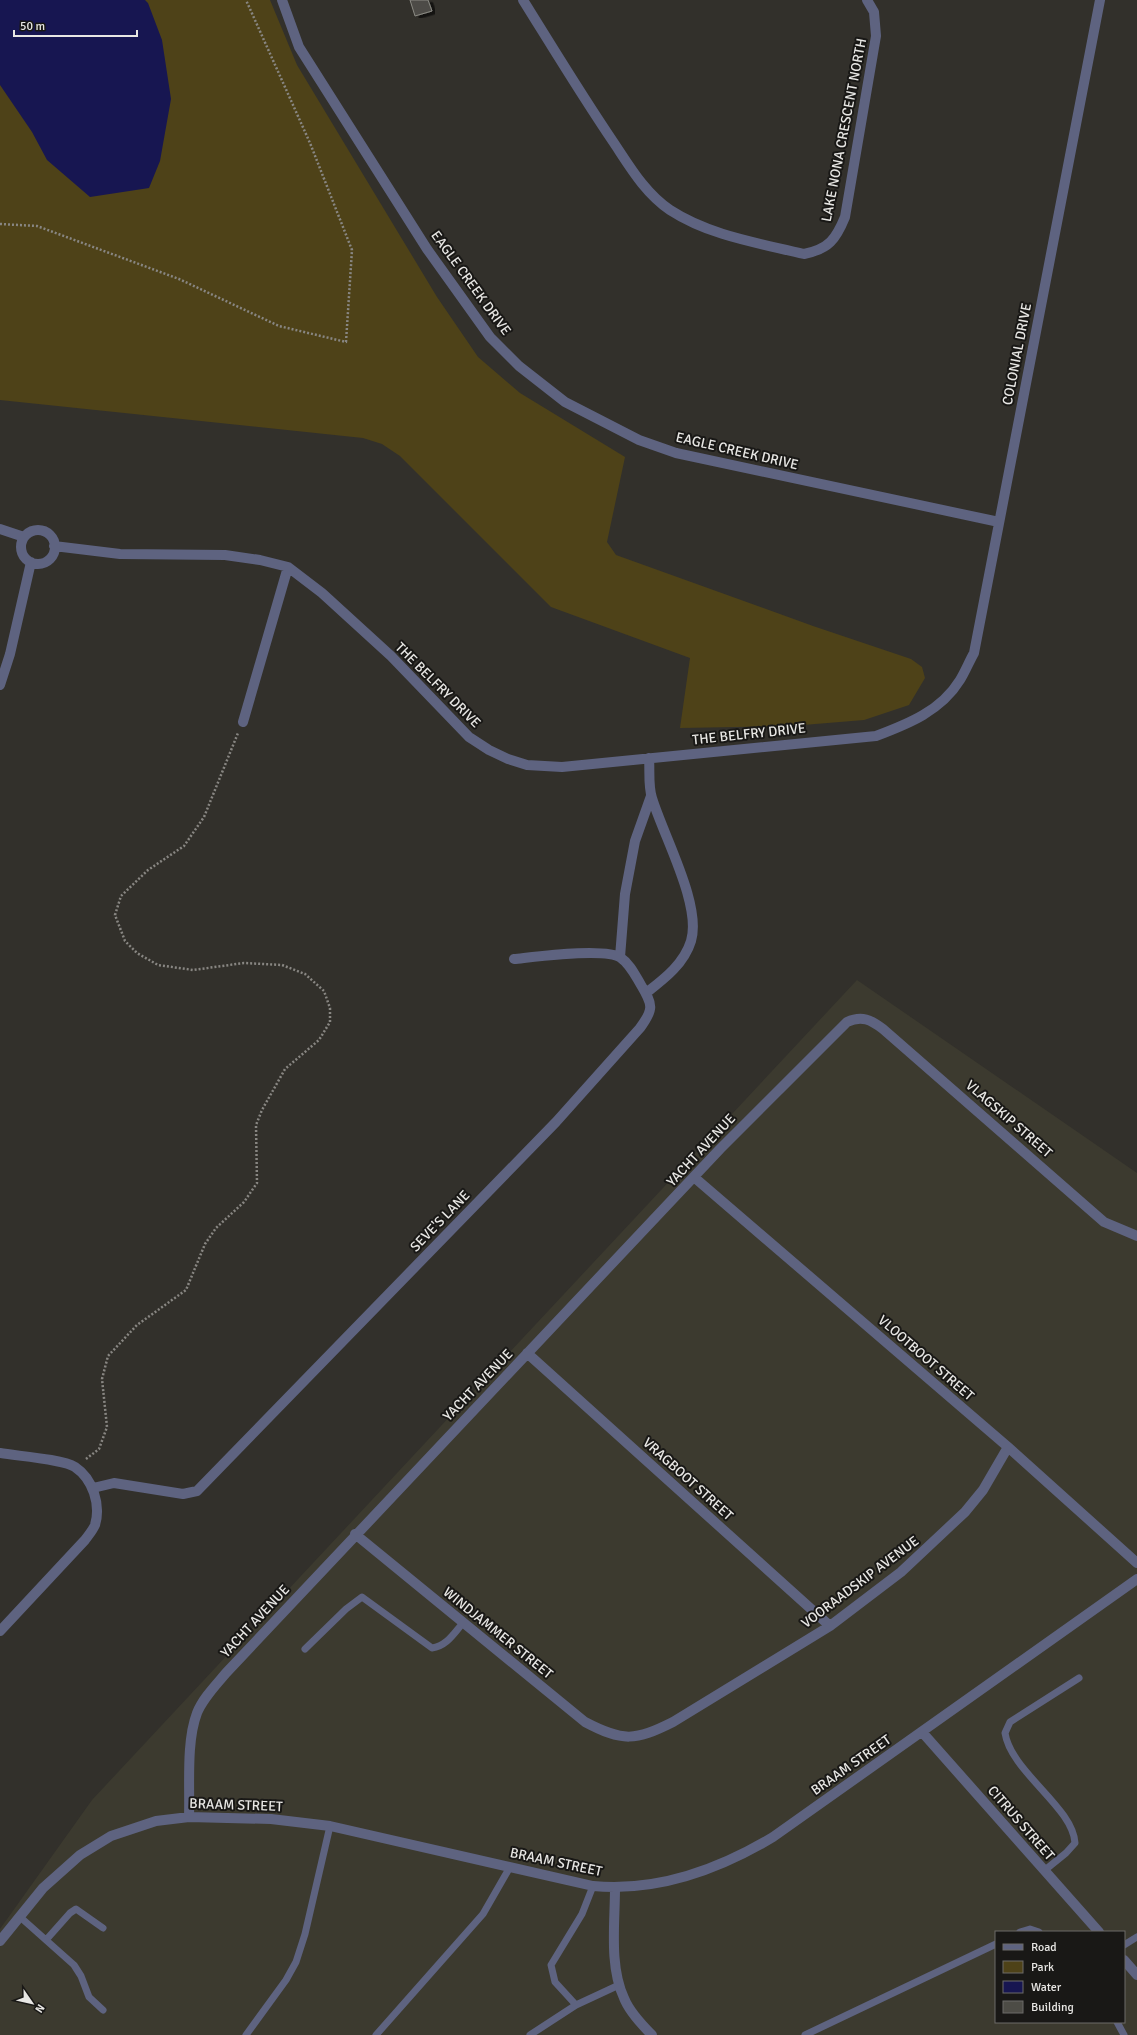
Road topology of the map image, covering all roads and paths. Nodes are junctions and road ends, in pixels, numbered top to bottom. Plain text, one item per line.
1 (246, 0) edge
2 (282, 0) edge
3 (523, 0) edge
4 (867, 0) edge
5 (1100, 0) edge
6 (0, 224) edge
7 (999, 522) junction
8 (0, 530) edge
9 (24, 537) junction
10 (54, 546) junction
11 (30, 562) junction
12 (288, 567) junction
13 (0, 685) edge
14 (939, 704) joint
15 (243, 722) joint
16 (649, 758) junction
17 (651, 796) junction
18 (620, 957) junction
19 (514, 959) dead end
20 (646, 993) junction
21 (865, 1018) joint
22 (695, 1178) junction
23 (1137, 1236) edge
24 (527, 1353) junction
25 (1008, 1446) junction
26 (0, 1453) edge
27 (75, 1467) junction
28 (93, 1488) junction
29 (355, 1534) junction
30 (1137, 1563) edge
31 (1137, 1579) edge
32 (463, 1623) junction
33 (830, 1626) junction
34 (0, 1631) edge
35 (305, 1649) dead end
36 (1079, 1678) dead end
37 (922, 1732) junction
38 (632, 1738) joint
39 (190, 1816) junction
40 (330, 1826) junction
41 (510, 1867) junction
42 (1044, 1870) junction
43 (593, 1886) junction
44 (615, 1888) junction
45 (19, 1916) junction
46 (103, 1928) dead end
47 (1023, 1931) edge
48 (1036, 1931) edge
49 (1098, 1931) edge
50 (1137, 1937) edge
51 (46, 1940) junction
52 (0, 1941) edge
53 (995, 1944) edge
54 (1125, 1944) edge
55 (1125, 1961) edge
56 (1137, 1975) edge
57 (619, 1985) junction
58 (576, 2005) junction
59 (103, 2010) dead end
60 (1118, 2023) edge
61 (246, 2035) edge
62 (376, 2035) edge
63 (530, 2035) edge
64 (652, 2035) edge
65 (805, 2035) edge
66 (1124, 2035) edge

1 - 6 path
2 - 7 street, EAGLE CREEK DRIVE
3 - 4 street, LAKE NONA CRESCENT NORTH
5 - 7 street, COLONIAL DRIVE
7 - 14 street, COLONIAL DRIVE
8 - 9 street
9 - 10 street
9 - 11 street
10 - 11 street
10 - 12 street, THE BELFRY DRIVE
11 - 13 street
12 - 15 street
12 - 16 street, THE BELFRY DRIVE
14 - 16 street, THE BELFRY DRIVE
15 - 27 path
16 - 17 street
17 - 18 street
17 - 20 street
18 - 19 street
18 - 20 street, SEVE'S LANE
20 - 28 street, SEVE'S LANE
21 - 22 street, YACHT AVENUE
21 - 23 street, VLAGSKIP STREET
22 - 24 street, YACHT AVENUE
22 - 25 street, VLOOTBOOT STREET
24 - 29 street, YACHT AVENUE
24 - 33 street, VRAGBOOT STREET
25 - 30 street, VLOOTBOOT STREET
25 - 33 street, VOORAADSKIP AVENUE
26 - 27 street
27 - 28 street
28 - 34 street
29 - 32 street, WINDJAMMER STREET
29 - 39 street, YACHT AVENUE
31 - 37 street, BRAAM STREET
32 - 35 lane
32 - 38 street, WINDJAMMER STREET
33 - 38 street, VOORAADSKIP AVENUE
36 - 42 lane
37 - 42 street, CITRUS STREET
37 - 44 street, BRAAM STREET
39 - 40 street, BRAAM STREET
39 - 45 street, BRAAM STREET
40 - 41 street, BRAAM STREET
40 - 61 lane
41 - 43 street, BRAAM STREET
41 - 62 lane
42 - 49 street, CITRUS STREET
43 - 44 street, BRAAM STREET
43 - 58 lane
44 - 57 street
45 - 51 lane
45 - 52 street, BRAAM STREET
46 - 51 lane
47 - 48 lane
50 - 54 lane
51 - 59 lane
53 - 65 lane
55 - 56 street
57 - 58 lane
57 - 64 street
58 - 63 lane
60 - 66 lane

